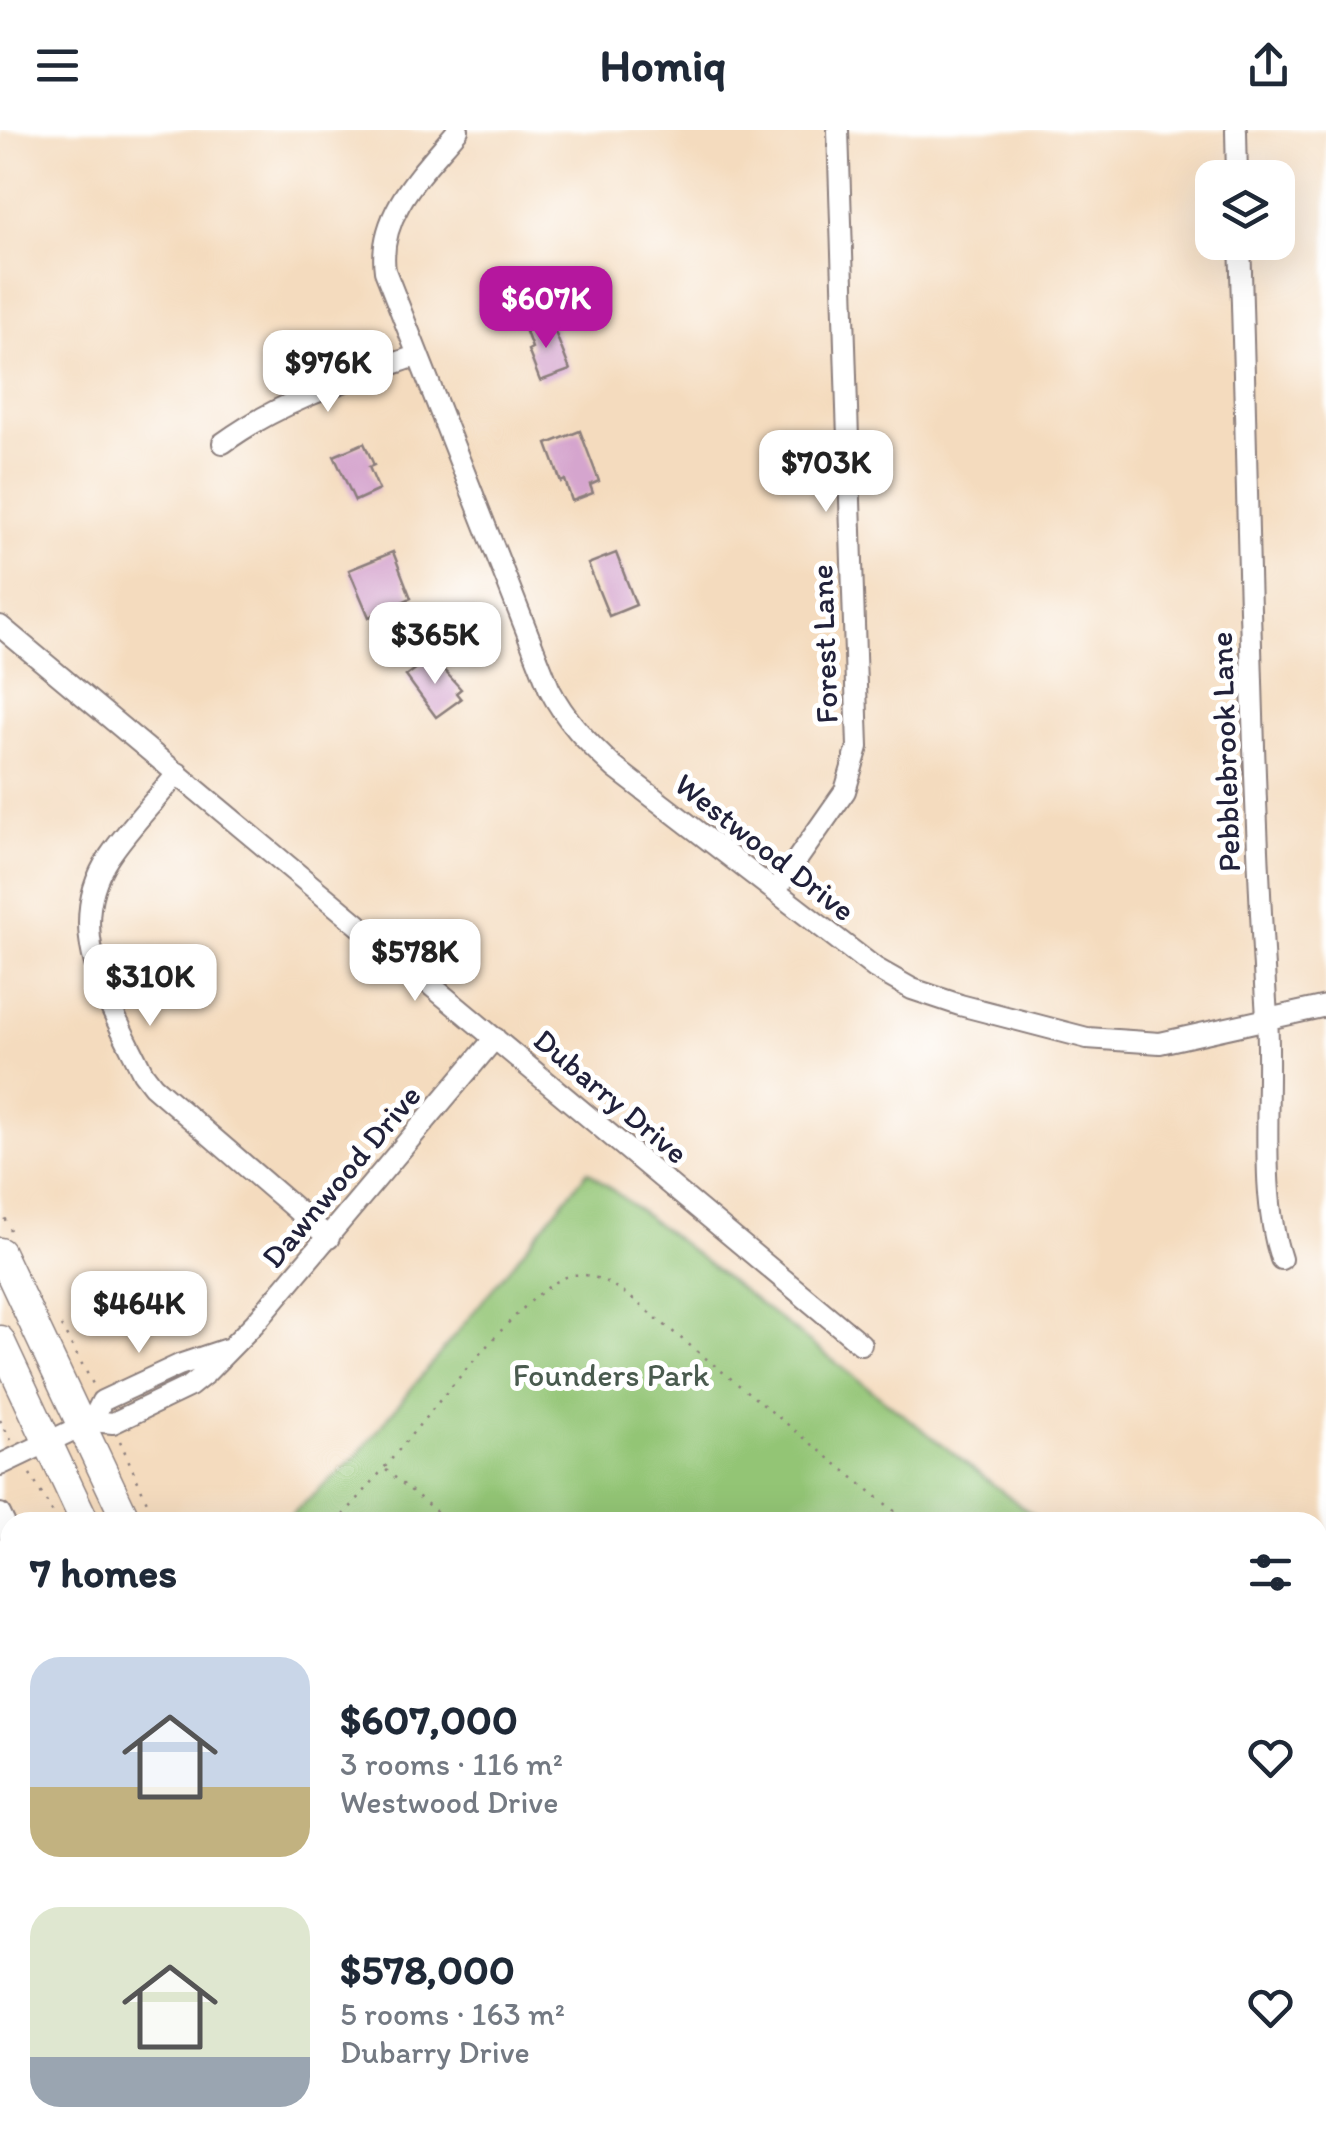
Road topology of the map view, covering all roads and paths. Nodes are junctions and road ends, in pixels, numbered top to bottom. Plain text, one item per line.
1 (458, 130) edge
2 (838, 130) edge
3 (1236, 130) edge
4 (1237, 160) edge
5 (1241, 260) edge
6 (416, 356) junction
7 (223, 443) dead end
8 (0, 626) edge
9 (178, 773) junction
10 (774, 891) junction
11 (1326, 1006) edge
12 (1267, 1021) junction
13 (495, 1038) junction
14 (328, 1238) junction
15 (0, 1252) edge
16 (1281, 1259) dead end
17 (0, 1340) edge
18 (861, 1344) dead end
19 (0, 1420) edge
20 (87, 1423) junction
21 (119, 1438) dead end
22 (48, 1442) junction
23 (12, 1443) dead end
24 (0, 1465) edge
25 (385, 1470) junction
26 (29, 1472) dead end
27 (52, 1512) edge
28 (80, 1512) edge
29 (123, 1512) edge
30 (152, 1512) edge
31 (345, 1512) edge
32 (437, 1512) edge
33 (896, 1512) edge

1 - 6 street, Westwood Drive
2 - 10 street, Forest Lane
3 - 4 street
5 - 12 street, Pebblebrook Lane
6 - 7 street
6 - 10 street, Westwood Drive
8 - 9 street, Dubarry Drive
9 - 13 street, Dubarry Drive
9 - 14 street
10 - 12 street, Westwood Drive
11 - 12 street, Westwood Drive
12 - 16 street, Pebblebrook Lane
13 - 14 street, Dawnwood Drive
13 - 18 street, Dubarry Drive
14 - 20 street, Dawnwood Drive
15 - 20 main road
17 - 22 main road
19 - 23 path
20 - 22 street, Dawnwood Drive
20 - 29 main road
21 - 30 path
22 - 24 street, Dawnwood Drive
22 - 28 main road
25 - 31 path
25 - 32 path
25 - 33 path
26 - 27 path

